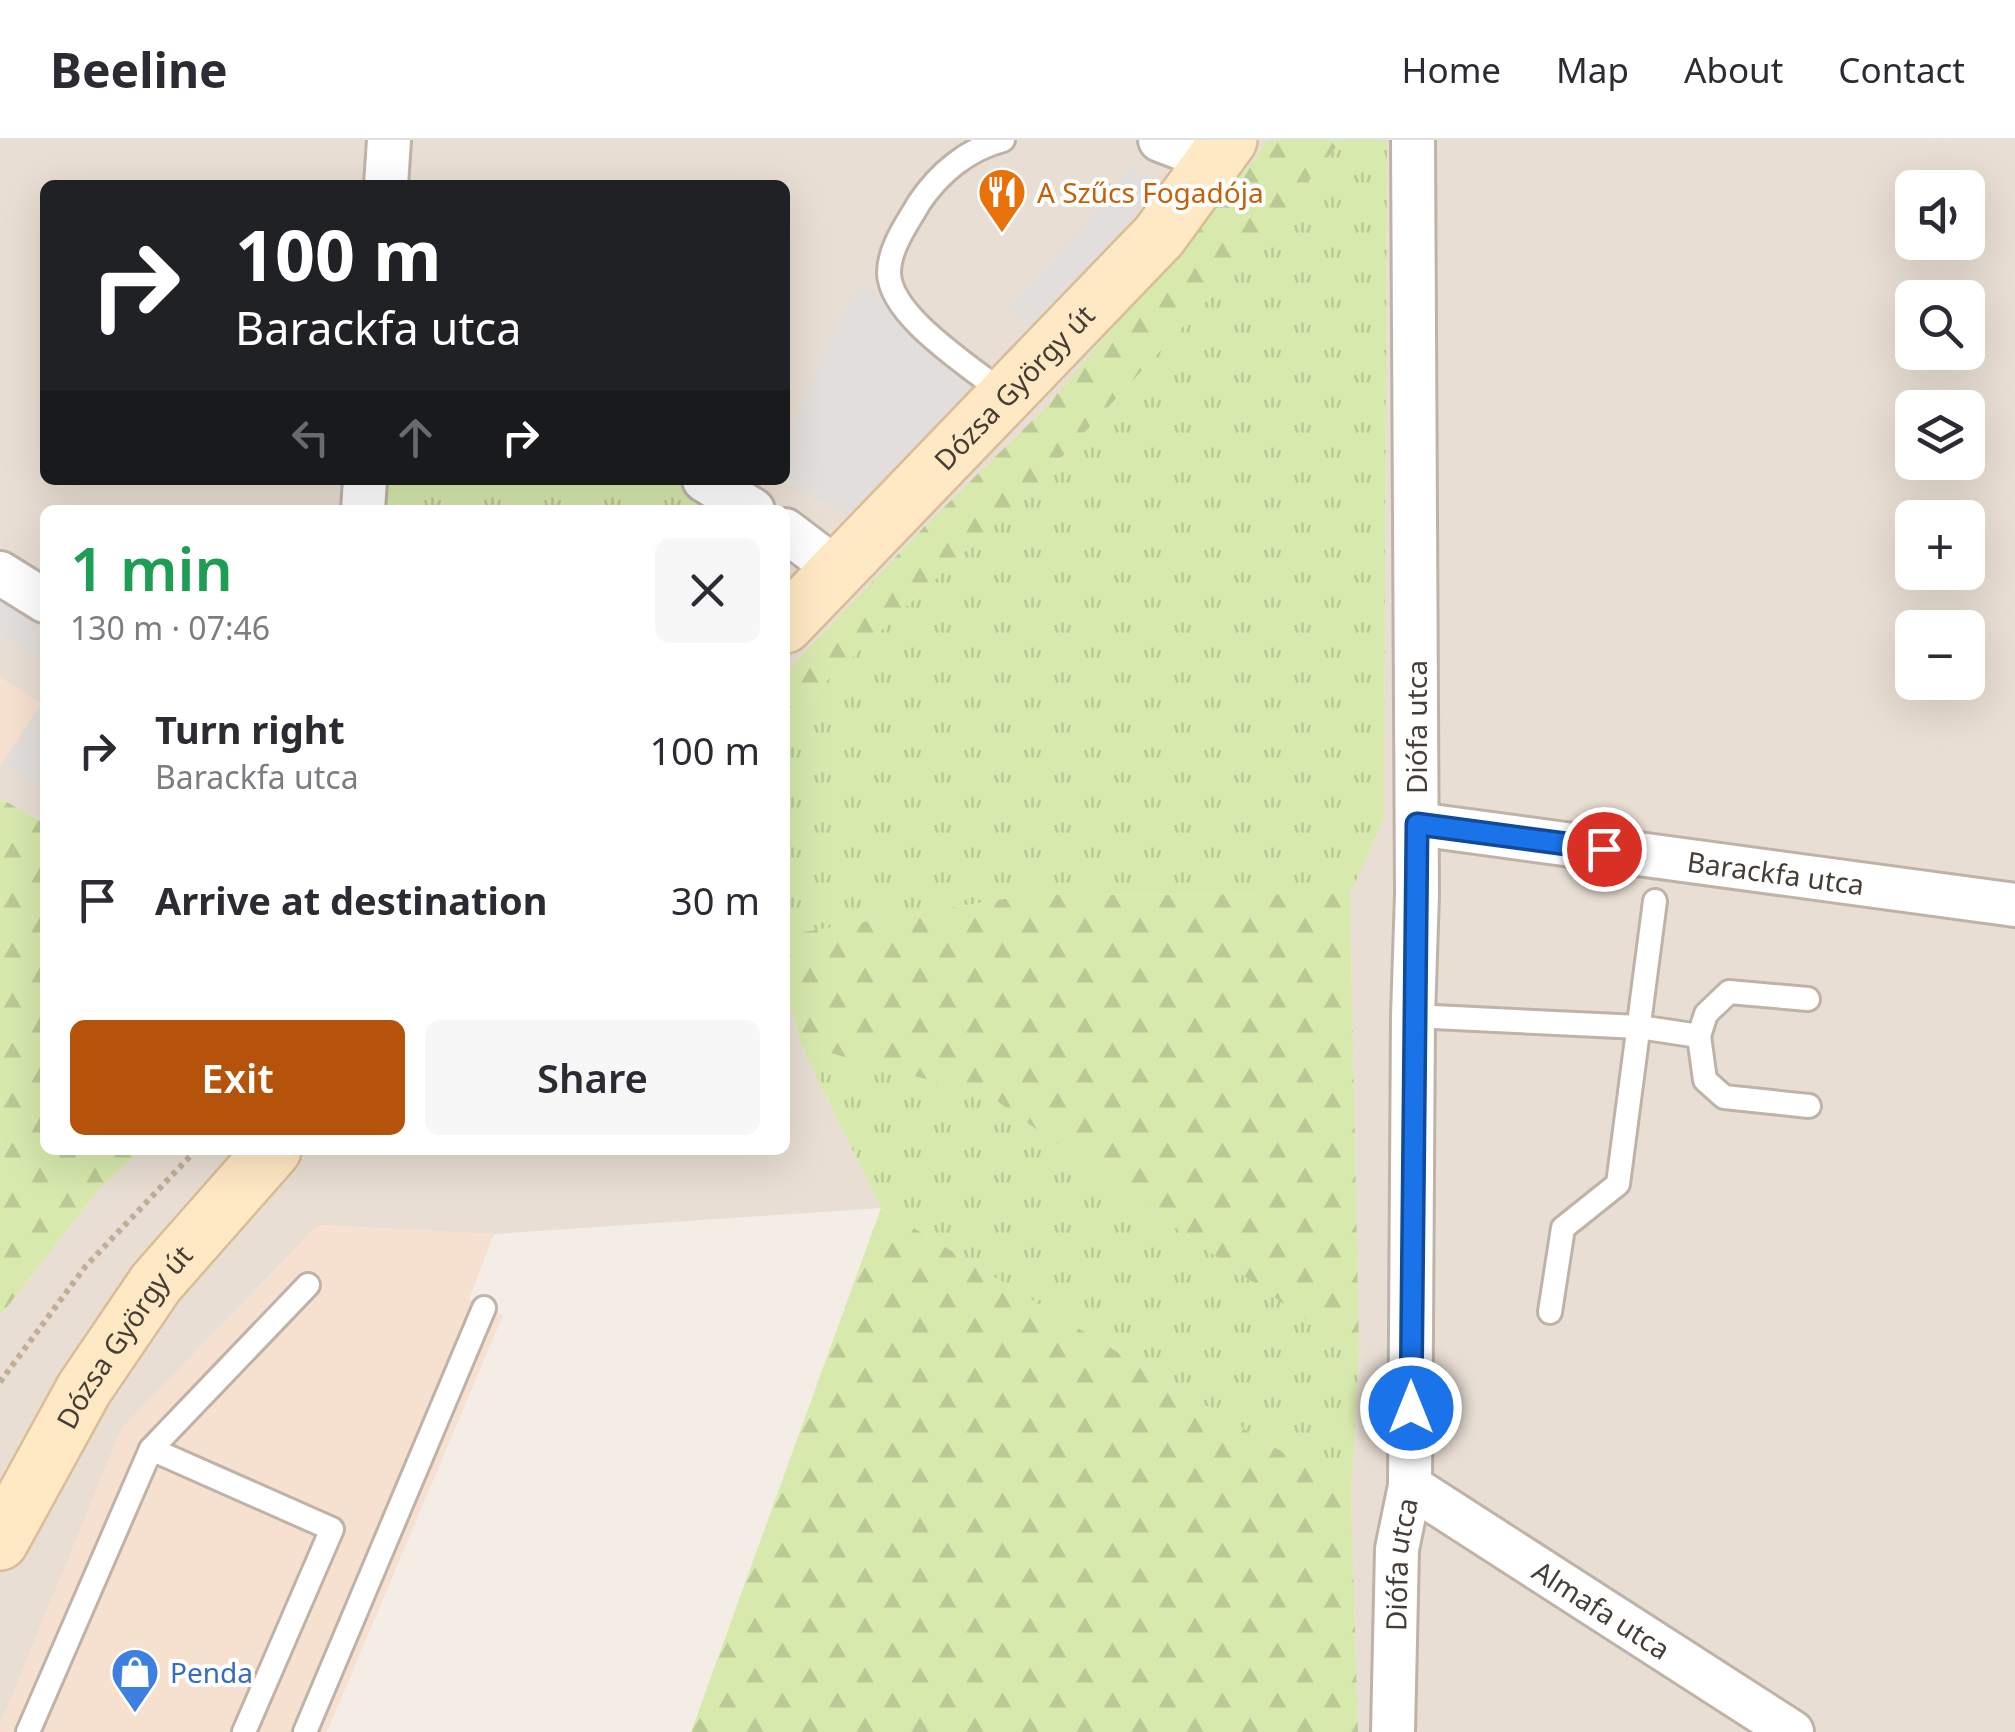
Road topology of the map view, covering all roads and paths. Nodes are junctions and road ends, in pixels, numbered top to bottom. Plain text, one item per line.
1 (389, 140) edge
2 (1004, 140) edge
3 (1160, 140) edge
4 (1413, 140) edge
5 (1222, 151) edge
6 (386, 180) edge
7 (1004, 394) junction
8 (712, 485) edge
9 (745, 505) edge
10 (790, 534) edge
11 (839, 571) junction
12 (0, 573) edge
13 (40, 599) edge
14 (790, 620) edge
15 (1417, 824) junction
16 (1655, 901) dead end
17 (2015, 905) edge
18 (1808, 998) dead end
19 (1413, 1016) junction
20 (1638, 1026) junction
21 (1700, 1036) junction
22 (1808, 1106) dead end
23 (191, 1155) edge
24 (269, 1155) edge
25 (308, 1285) dead end
26 (484, 1308) dead end
27 (1550, 1312) dead end
28 (0, 1382) edge
29 (151, 1449) junction
30 (1410, 1486) junction
31 (0, 1542) edge
32 (28, 1732) edge
33 (244, 1732) edge
34 (304, 1732) edge
35 (1393, 1732) edge
36 (1792, 1732) edge

1 - 6 street
2 - 7 lane
3 - 5 street
4 - 15 street, Diófa utca
5 - 7 main road, Dózsa György út
7 - 11 main road, Dózsa György út
8 - 9 street
10 - 11 street
11 - 14 main road, Dózsa György út
12 - 13 street
15 - 17 street, Barackfa utca
15 - 19 street, Diófa utca
16 - 20 lane
18 - 21 lane
19 - 20 lane
19 - 30 street, Diófa utca
20 - 21 lane
20 - 27 lane
21 - 22 lane
23 - 28 path
24 - 31 main road, Dózsa György út
25 - 29 lane
26 - 34 lane
29 - 32 lane
29 - 33 lane
30 - 35 street, Diófa utca
30 - 36 street, Almafa utca

